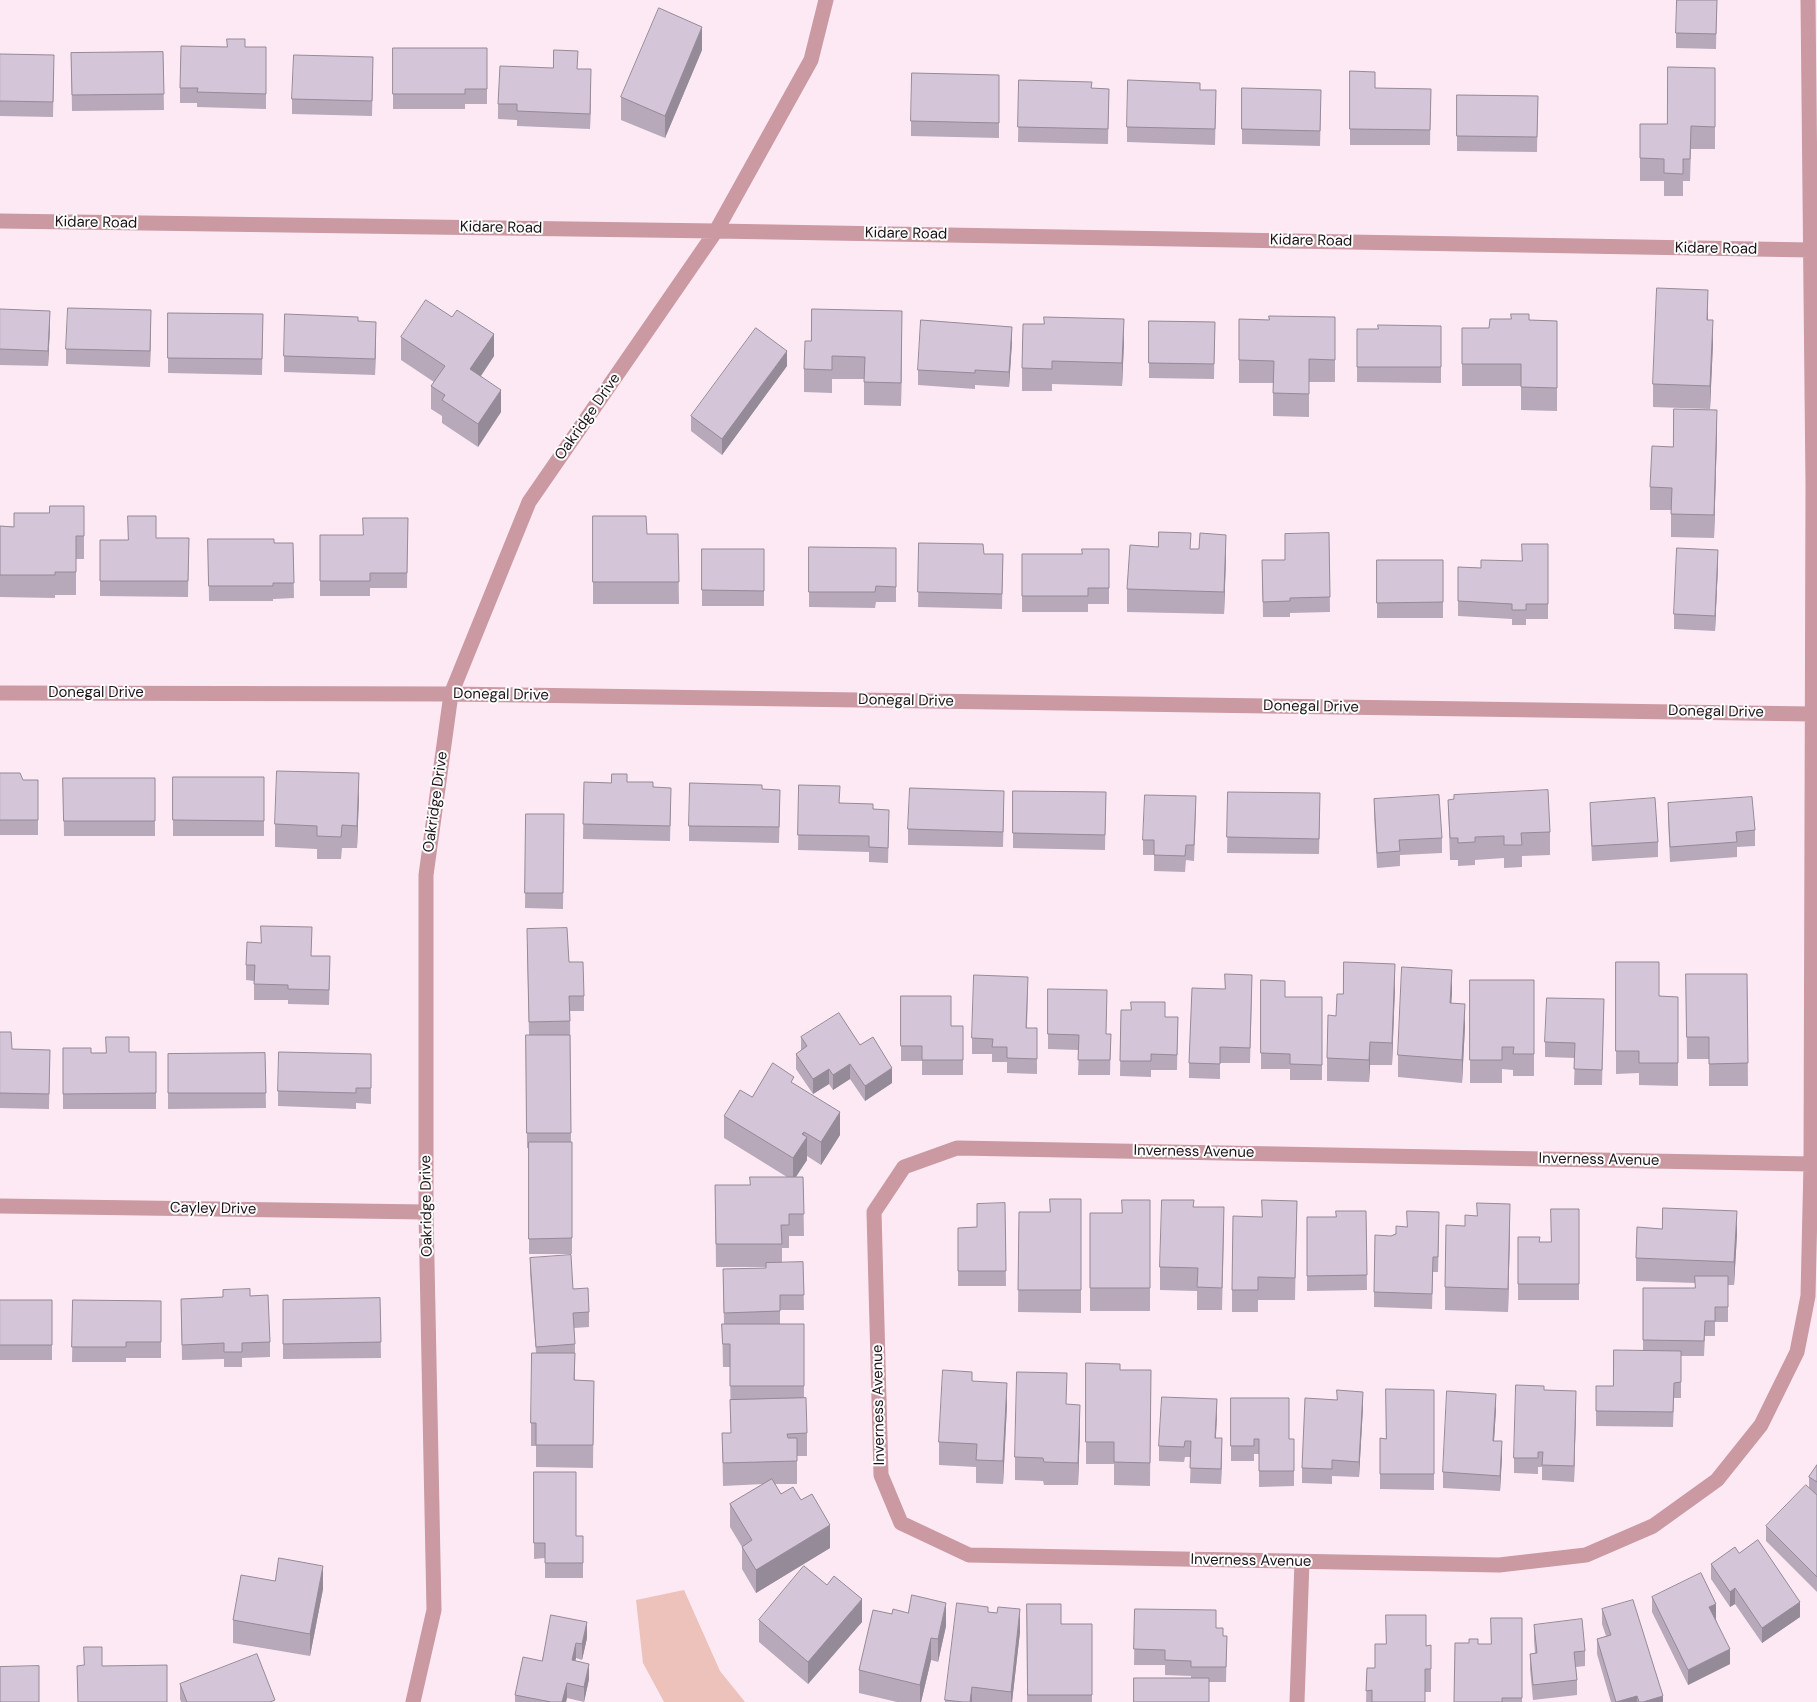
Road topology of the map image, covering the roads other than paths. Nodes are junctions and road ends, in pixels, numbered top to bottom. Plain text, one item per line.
1 (826, 0) edge
2 (1808, 0) edge
3 (0, 222) edge
4 (716, 230) junction
5 (1811, 250) junction
6 (1815, 485) edge
7 (0, 692) edge
8 (451, 694) junction
9 (1812, 714) junction
10 (1811, 1164) junction
11 (0, 1206) edge
12 (426, 1212) junction
13 (1302, 1562) junction
14 (413, 1702) edge
15 (1297, 1702) edge

1 - 4 street, Oakridge Drive
2 - 5 street, Inverness Avenue
3 - 4 street, Kidare Road
4 - 5 street, Kidare Road
4 - 8 street, Oakridge Drive
5 - 6 street, Inverness Avenue
6 - 9 street, Inverness Avenue
7 - 8 street, Donegal Drive
8 - 9 street, Donegal Drive
8 - 12 street, Oakridge Drive
9 - 10 street, Inverness Avenue
10 - 13 street, Inverness Avenue
10 - 13 street, Inverness Avenue
11 - 12 street, Cayley Drive
12 - 14 street, Oakridge Drive
13 - 15 street

